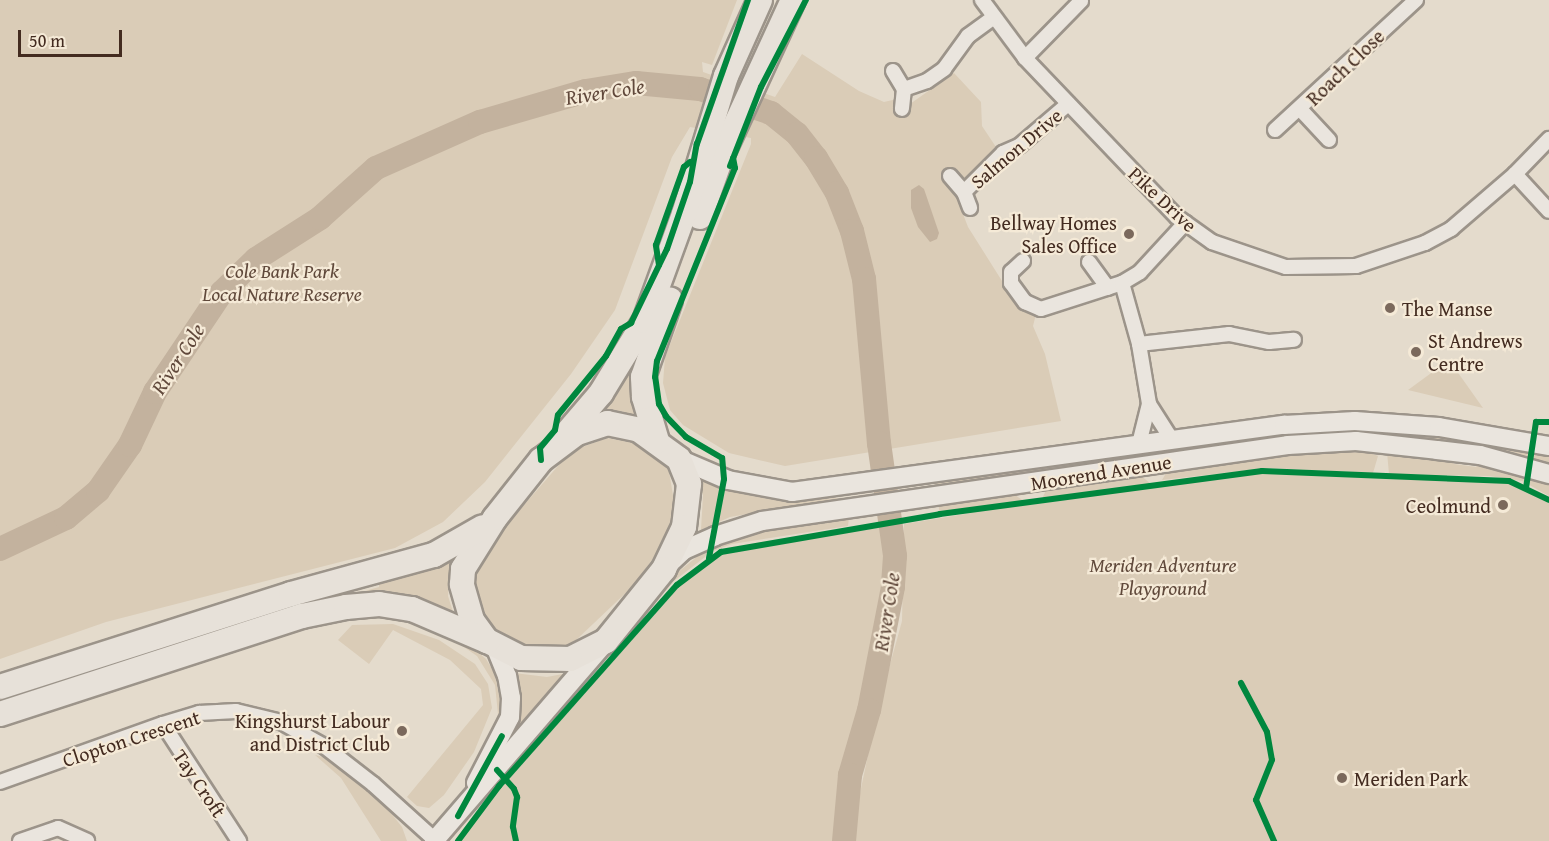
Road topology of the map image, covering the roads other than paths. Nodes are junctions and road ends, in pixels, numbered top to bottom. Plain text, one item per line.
1 (760, 0) edge
2 (793, 0) edge
3 (982, 0) edge
4 (1416, 0) edge
5 (1082, 1) edge
6 (994, 17) junction
7 (1025, 58) junction
8 (893, 71) dead end
9 (904, 89) junction
10 (1068, 104) junction
11 (902, 109) dead end
12 (1301, 110) junction
13 (1275, 130) dead end
14 (1549, 139) edge
15 (1329, 140) dead end
16 (714, 149) junction
17 (1515, 174) junction
18 (950, 176) dead end
19 (964, 192) junction
20 (970, 208) dead end
21 (1549, 212) edge
22 (1185, 223) junction
23 (1023, 261) dead end
24 (1089, 262) dead end
25 (1122, 284) junction
26 (1108, 288) junction
27 (1294, 340) dead end
28 (1139, 344) junction
29 (1149, 404) junction
30 (1172, 440) junction
31 (657, 441) junction
32 (1139, 444) junction
33 (1549, 446) edge
34 (679, 459) junction
35 (541, 460) junction
36 (1549, 474) edge
37 (495, 518) junction
38 (664, 569) junction
39 (606, 641) junction
40 (491, 643) junction
41 (0, 687) edge
42 (0, 714) edge
43 (163, 724) junction
44 (0, 782) edge
45 (458, 816) junction
46 (20, 841) edge
47 (87, 841) edge
48 (239, 841) edge
49 (434, 841) edge

1 - 16 highway
2 - 16 highway
3 - 6 street, Pike Drive
4 - 12 street, Roach Close
5 - 7 street
6 - 7 street, Pike Drive
6 - 9 street
7 - 10 street, Pike Drive
8 - 9 street
9 - 11 street
10 - 19 street, Salmon Drive
10 - 22 street, Pike Drive
12 - 13 street, Roach Close
12 - 15 street, Roach Close
14 - 17 street, Pike Drive
16 - 31 highway
16 - 35 highway
17 - 21 street
17 - 22 street, Pike Drive
18 - 19 street
19 - 20 street
22 - 25 street
23 - 26 street
24 - 26 street
25 - 26 street
25 - 28 street
27 - 28 street
28 - 29 street
29 - 30 street
29 - 32 street
30 - 32 street, Moorend Avenue
30 - 33 street, Moorend Avenue
31 - 34 highway
31 - 35 highway
32 - 34 street, Moorend Avenue
34 - 38 highway
35 - 37 highway
36 - 38 street, Moorend Avenue
37 - 40 highway
37 - 41 highway
38 - 39 highway
39 - 40 highway
39 - 45 street
40 - 42 highway
40 - 45 street
43 - 44 street, Clopton Crescent
43 - 48 street, Tay Croft
43 - 49 street, Clopton Crescent
45 - 49 street
46 - 47 street

